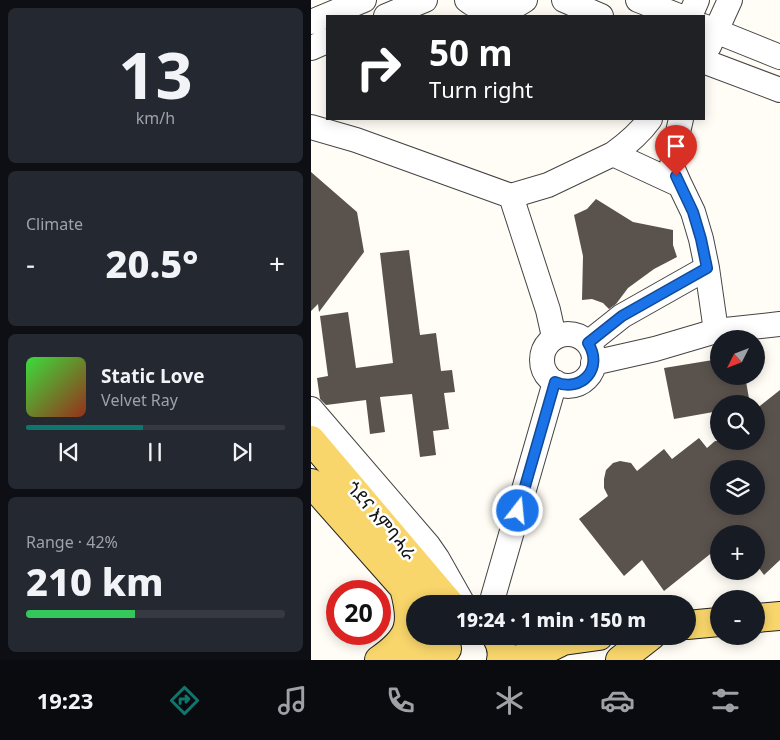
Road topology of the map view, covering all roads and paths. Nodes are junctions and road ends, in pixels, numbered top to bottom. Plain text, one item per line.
1 (364, 0) edge
2 (425, 0) edge
3 (467, 0) edge
4 (525, 0) edge
5 (564, 0) edge
6 (638, 0) edge
7 (697, 0) edge
8 (730, 0) edge
9 (331, 15) edge
10 (388, 15) edge
11 (599, 15) edge
12 (676, 15) edge
13 (690, 15) edge
14 (322, 19) edge
15 (710, 29) edge
16 (311, 48) edge
17 (705, 51) edge
18 (780, 56) edge
19 (705, 61) edge
20 (780, 90) edge
21 (649, 120) edge
22 (681, 120) edge
23 (311, 127) edge
24 (613, 154) junction
25 (680, 185) junction
26 (511, 196) junction
27 (707, 268) junction
28 (780, 324) edge
29 (716, 330) edge
30 (725, 330) edge
31 (710, 333) edge
32 (554, 337) junction
33 (591, 353) junction
34 (555, 382) junction
35 (311, 409) edge
36 (311, 440) edge
37 (311, 483) edge
38 (409, 595) edge
39 (442, 595) edge
40 (458, 595) edge
41 (494, 595) edge
42 (780, 616) edge
43 (765, 617) edge
44 (710, 623) edge
45 (696, 624) edge
46 (406, 634) edge
47 (448, 645) edge
48 (501, 645) edge
49 (545, 645) edge
50 (639, 645) edge
51 (379, 660) edge
52 (501, 660) edge
53 (514, 660) edge
54 (620, 660) edge

1 - 9 lane
2 - 10 lane
3 - 4 lane
5 - 11 lane
6 - 12 lane
7 - 13 lane
8 - 15 lane
14 - 16 lane
15 - 17 lane
15 - 18 lane
19 - 20 lane
21 - 24 lane
22 - 25 lane
23 - 26 lane
24 - 25 lane
24 - 26 lane
25 - 27 lane
26 - 32 lane
27 - 29 lane
27 - 33 lane
28 - 30 lane
31 - 33 lane
32 - 33 lane
32 - 34 lane
33 - 34 lane
34 - 41 lane
35 - 40 lane
36 - 39 main road, ጎደና እምባሓራ
37 - 38 main road, ጎደና እምባሓራ
42 - 43 main road
44 - 45 main road
46 - 51 main road
47 - 51 main road
48 - 52 main road
49 - 53 main road
50 - 54 main road

